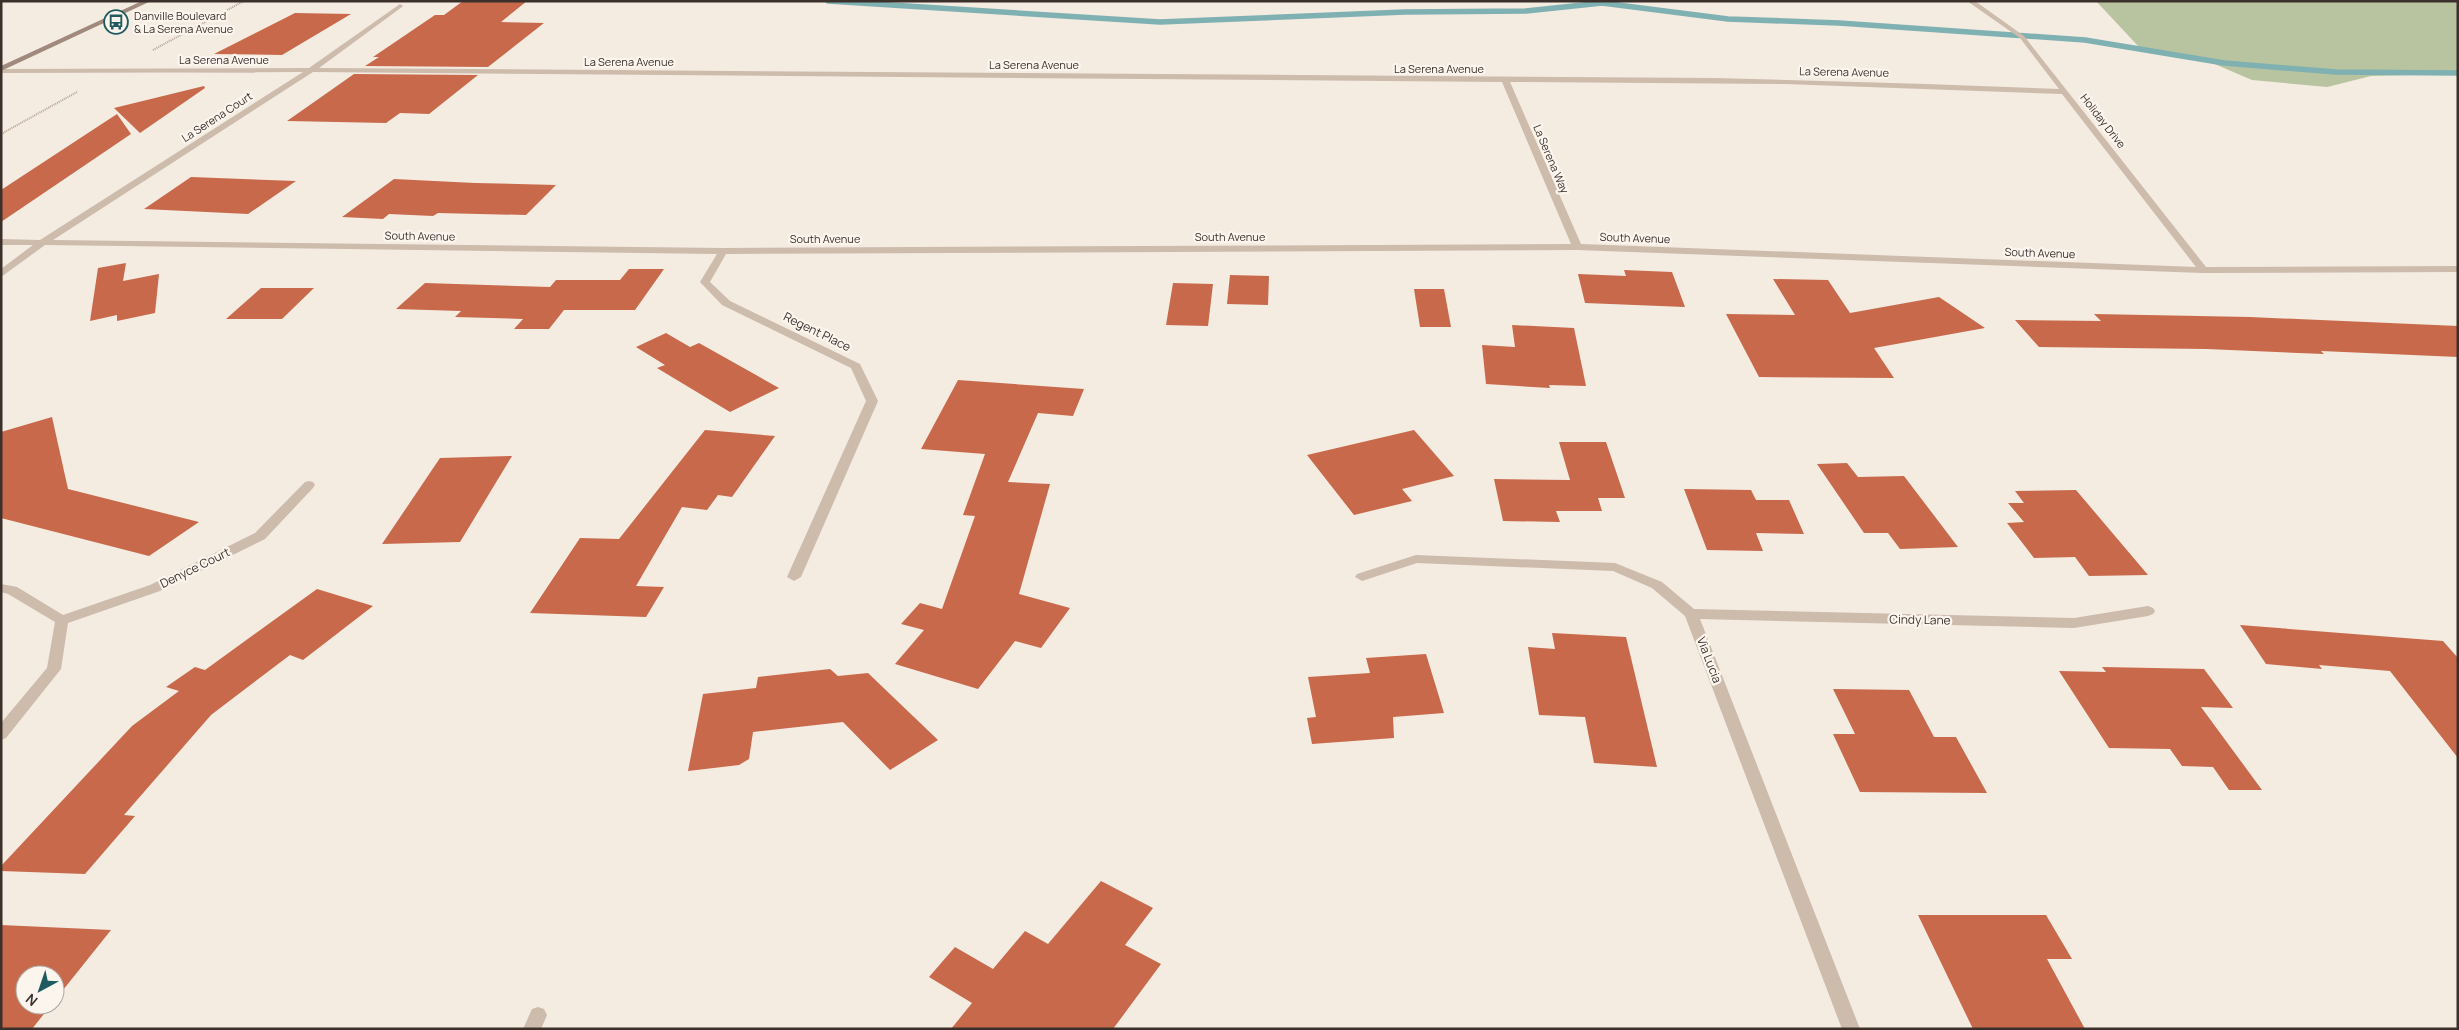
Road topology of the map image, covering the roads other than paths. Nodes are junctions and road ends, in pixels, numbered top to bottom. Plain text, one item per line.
1 (148, 1) edge
2 (1970, 1) edge
3 (400, 6) dead end
4 (1, 70) edge
5 (311, 70) junction
6 (1505, 80) junction
7 (2066, 92) junction
8 (1, 242) edge
9 (43, 242) junction
10 (1577, 247) junction
11 (723, 251) junction
12 (2458, 269) edge
13 (2203, 270) junction
14 (1, 274) edge
15 (309, 486) dead end
16 (794, 577) dead end
17 (1362, 577) dead end
18 (1, 588) edge
19 (2148, 611) dead end
20 (1691, 614) junction
21 (62, 620) junction
22 (1, 734) edge
23 (1851, 1029) edge

1 - 4 main road
2 - 7 street, Holiday Drive
3 - 5 street, La Serena Court
4 - 5 street, La Serena Avenue
5 - 6 street, La Serena Avenue
5 - 9 street, La Serena Court
6 - 7 street, La Serena Avenue
6 - 10 street, La Serena Way
7 - 13 street, Holiday Drive
8 - 9 street, South Avenue
9 - 11 street, South Avenue
9 - 14 street, La Serena Court
10 - 11 street, South Avenue
10 - 13 street, South Avenue
11 - 16 street, Regent Place
12 - 13 street, South Avenue
15 - 21 street, Denyce Court
17 - 20 street, Via Lucia
18 - 21 street
19 - 20 street, Cindy Lane
20 - 23 street, Via Lucia
21 - 22 street

